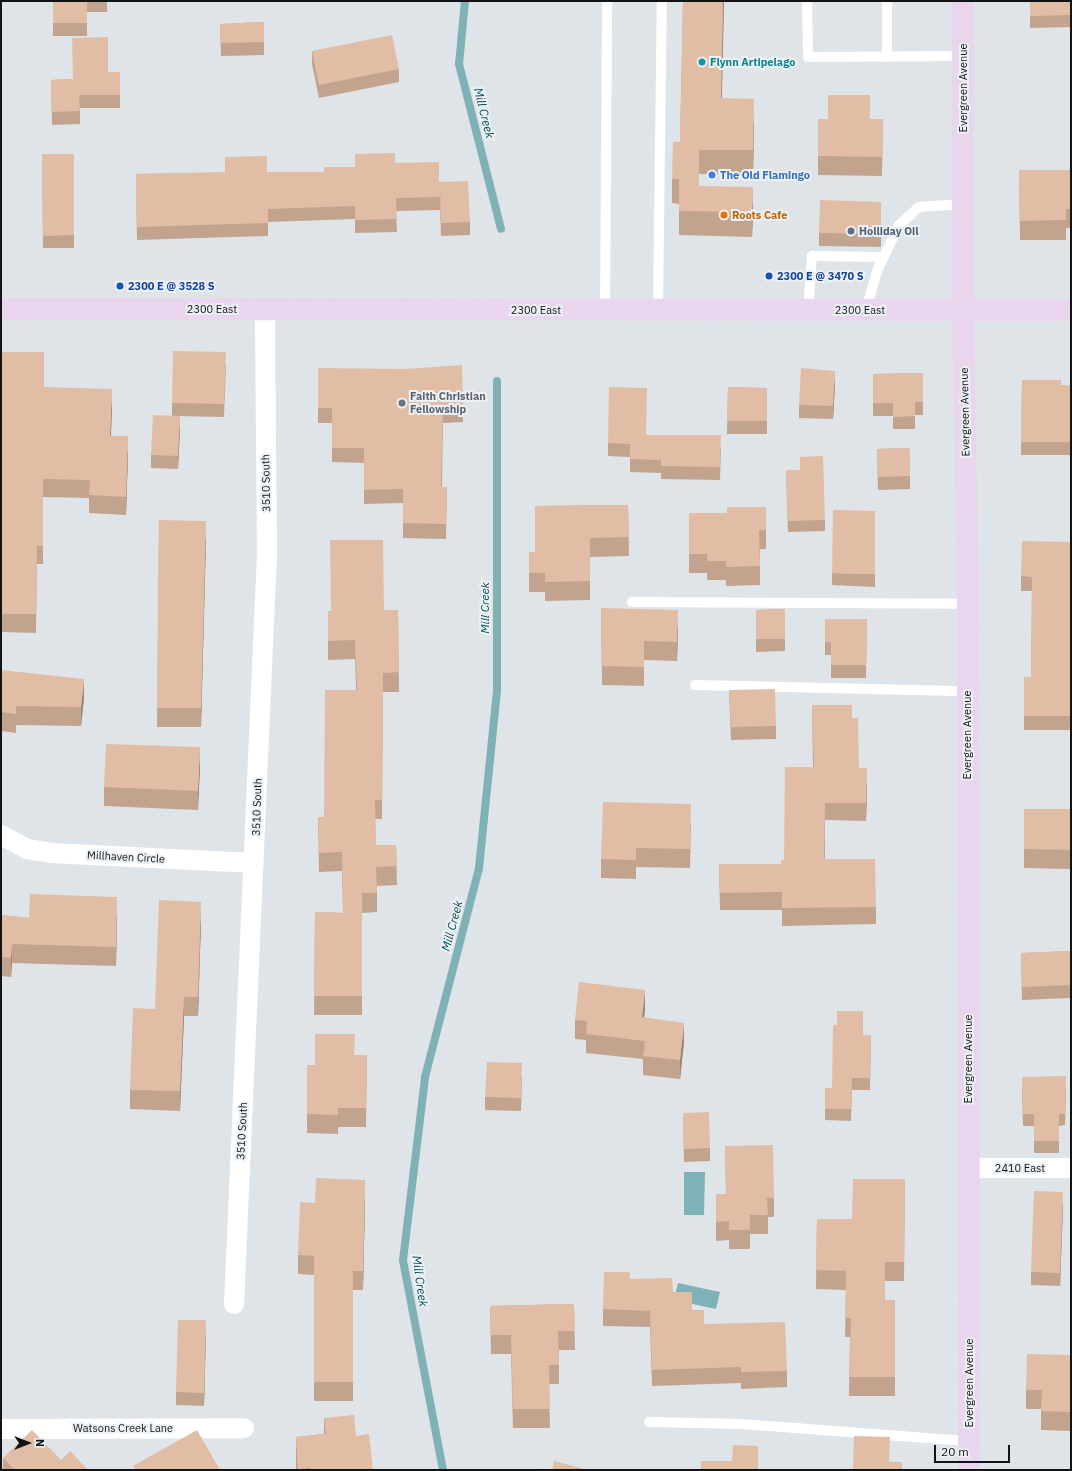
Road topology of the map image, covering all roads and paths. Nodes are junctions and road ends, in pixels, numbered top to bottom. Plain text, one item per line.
1 (607, 1) edge
2 (662, 1) edge
3 (808, 1) edge
4 (887, 1) edge
5 (963, 1) edge
6 (963, 56) junction
7 (887, 57) junction
8 (963, 204) junction
9 (883, 257) junction
10 (1, 309) edge
11 (265, 309) junction
12 (605, 310) junction
13 (658, 310) junction
14 (808, 310) junction
15 (866, 310) junction
16 (963, 310) junction
17 (1071, 310) edge
18 (632, 602) dead end
19 (968, 604) junction
20 (695, 685) dead end
21 (967, 691) junction
22 (1, 835) edge
23 (254, 863) junction
24 (968, 1168) junction
25 (1071, 1168) edge
26 (234, 1304) dead end
27 (649, 1422) dead end
28 (244, 1428) dead end
29 (1, 1429) edge
30 (969, 1441) junction
31 (969, 1470) edge

1 - 12 lane
2 - 13 lane
3 - 7 lane
4 - 7 lane
5 - 6 street, Evergreen Avenue
6 - 7 lane
6 - 8 street, Evergreen Avenue
8 - 9 lane
8 - 16 street, Evergreen Avenue
9 - 14 lane
9 - 15 lane
10 - 11 street, 2300 East
11 - 12 street, 2300 East
11 - 23 street, 3510 South
12 - 13 street, 2300 East
13 - 14 street, 2300 East
14 - 15 street, 2300 East
15 - 16 street, 2300 East
16 - 17 street, 2300 East
16 - 19 street, Evergreen Avenue
18 - 19 lane
19 - 21 street, Evergreen Avenue
20 - 21 lane
21 - 24 street, Evergreen Avenue
22 - 23 street, Millhaven Circle
23 - 26 street, 3510 South
24 - 25 street, 2410 East
24 - 30 street, Evergreen Avenue
27 - 30 lane
28 - 29 street, Watsons Creek Lane
30 - 31 street, Evergreen Avenue

